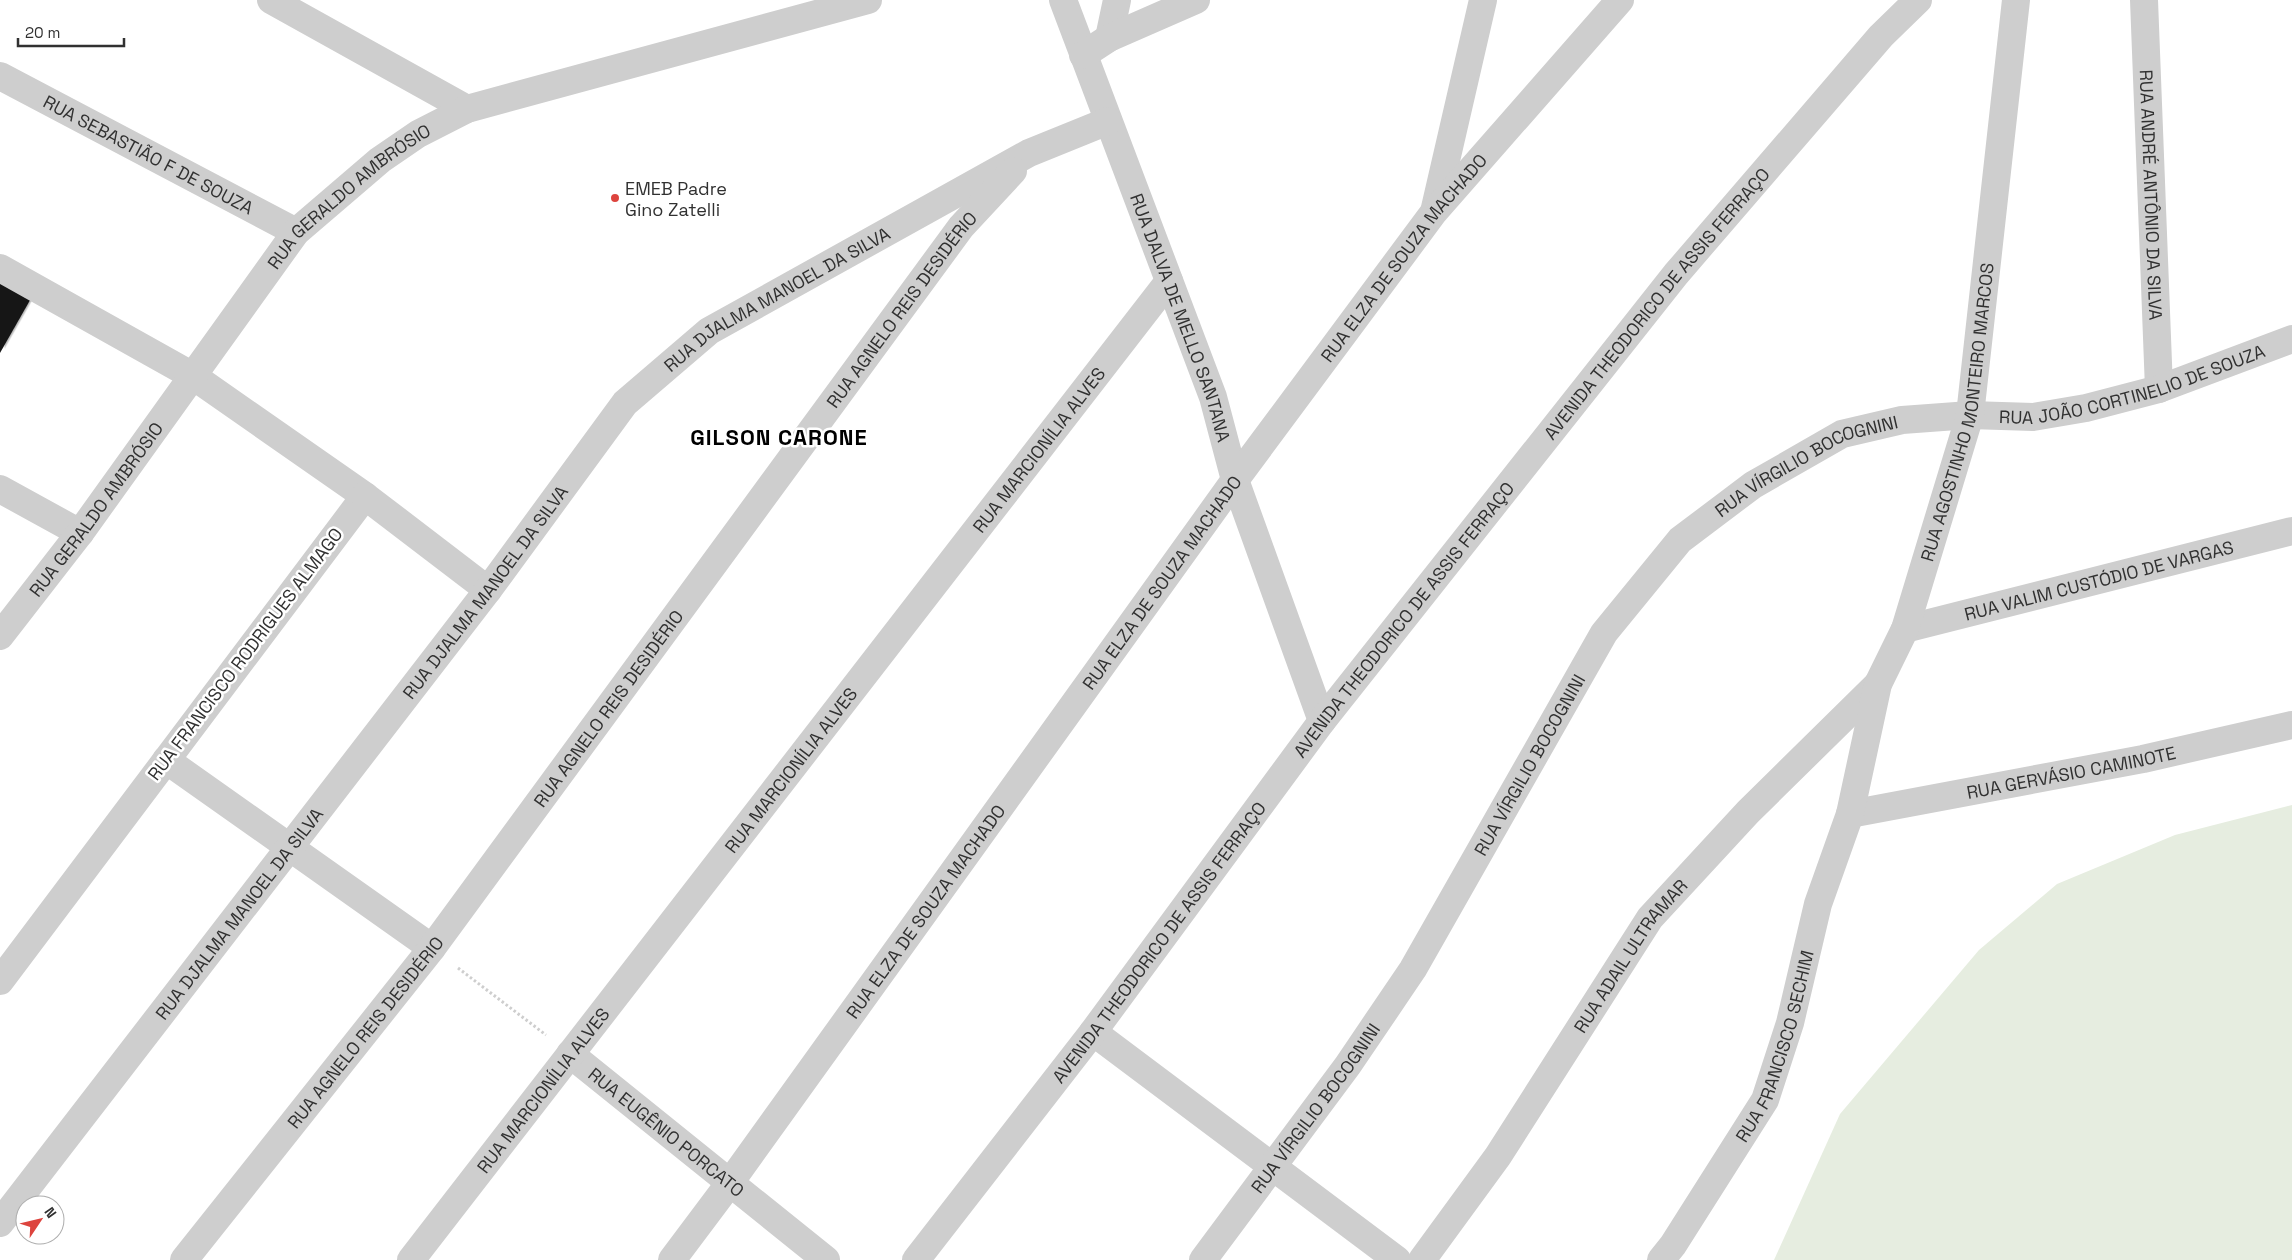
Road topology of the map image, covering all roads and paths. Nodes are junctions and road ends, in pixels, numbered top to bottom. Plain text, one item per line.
1 (271, 0) edge
2 (868, 0) edge
3 (1063, 0) edge
4 (1118, 0) edge
5 (1196, 0) edge
6 (1483, 0) edge
7 (1620, 0) edge
8 (1918, 0) edge
9 (2016, 0) edge
10 (2144, 0) edge
11 (1109, 38) junction
12 (1082, 55) junction
13 (0, 76) edge
14 (467, 110) junction
15 (1108, 121) junction
16 (1029, 153) junction
17 (1434, 212) junction
18 (296, 232) junction
19 (0, 268) edge
20 (1169, 281) junction
21 (2292, 339) edge
22 (193, 376) junction
23 (2159, 389) junction
24 (1970, 415) junction
25 (1235, 480) junction
26 (0, 489) edge
27 (365, 496) junction
28 (2292, 531) edge
29 (80, 532) junction
30 (488, 590) junction
31 (1905, 629) junction
32 (0, 636) edge
33 (1878, 684) junction
34 (1322, 721) junction
35 (2292, 725) edge
36 (166, 760) junction
37 (1850, 814) junction
38 (290, 849) junction
39 (432, 948) junction
40 (0, 981) edge
41 (1093, 1032) junction
42 (570, 1054) junction
43 (1270, 1167) junction
44 (729, 1184) junction
45 (0, 1223) edge
46 (184, 1260) edge
47 (411, 1260) edge
48 (672, 1260) edge
49 (826, 1260) edge
50 (916, 1260) edge
51 (1202, 1260) edge
52 (1397, 1260) edge
53 (1422, 1260) edge
54 (1661, 1260) edge

1 - 14 street
2 - 14 street, RUA GERALDO AMBRÓSIO
3 - 12 street, RUA DALVA DE MELLO SANTANA
4 - 11 street
5 - 11 street
6 - 17 street
7 - 17 street, RUA ELZA DE SOUZA MACHADO
8 - 34 street, AVENIDA THEODORICO DE ASSIS FERRAÇO
9 - 24 street, RUA AGOSTINHO MONTEIRO MARCOS
10 - 23 street, RUA ANDRÉ ANTÔNIO DA SILVA
11 - 12 street
12 - 15 street, RUA DALVA DE MELLO SANTANA
13 - 18 street, RUA SEBASTIÃO F DE SOUZA
14 - 18 street, RUA GERALDO AMBRÓSIO
15 - 16 street, RUA DJALMA MANOEL DA SILVA
15 - 20 street, RUA DALVA DE MELLO SANTANA
16 - 30 street, RUA DJALMA MANOEL DA SILVA
16 - 39 street, RUA AGNELO REIS DESIDÉRIO
17 - 25 street, RUA ELZA DE SOUZA MACHADO
18 - 22 street, RUA GERALDO AMBRÓSIO
19 - 22 street
20 - 25 street, RUA DALVA DE MELLO SANTANA
20 - 42 street, RUA MARCIONÍLIA ALVES
21 - 23 street, RUA JOÃO CORTINELIO DE SOUZA
22 - 27 street
22 - 29 street, RUA GERALDO AMBRÓSIO
23 - 24 street, RUA JOÃO CORTINELIO DE SOUZA
24 - 31 street, RUA AGOSTINHO MONTEIRO MARCOS
24 - 43 street, RUA VÍRGILIO BOCOGNINI
25 - 34 street, RUA DALVA DE MELLO SANTANA
25 - 44 street, RUA ELZA DE SOUZA MACHADO
26 - 29 street
27 - 30 street
27 - 36 street, RUA FRANCISCO RODRIGUES ALMAGO
28 - 31 street, RUA VALIM CUSTÓDIO DE VARGAS
29 - 32 street, RUA GERALDO AMBRÓSIO
30 - 38 street, RUA DJALMA MANOEL DA SILVA
31 - 33 street, RUA AGOSTINHO MONTEIRO MARCOS
33 - 37 street, RUA AGOSTINHO MONTEIRO MARCOS
33 - 53 street, RUA ADAIL ULTRAMAR
34 - 41 street, AVENIDA THEODORICO DE ASSIS FERRAÇO
35 - 37 street, RUA GERVÁSIO CAMINOTE
36 - 38 street
36 - 40 street, RUA FRANCISCO RODRIGUES ALMAGO
37 - 54 street, RUA FRANCISCO SECHIM
38 - 39 street
38 - 45 street, RUA DJALMA MANOEL DA SILVA
39 - 42 path
39 - 46 street, RUA AGNELO REIS DESIDÉRIO
41 - 43 street
41 - 50 street, AVENIDA THEODORICO DE ASSIS FERRAÇO
42 - 44 street, RUA EUGÊNIO PORCATO
42 - 47 street, RUA MARCIONÍLIA ALVES
43 - 51 street, RUA VÍRGILIO BOCOGNINI
43 - 52 street
44 - 48 street, RUA ELZA DE SOUZA MACHADO
44 - 49 street, RUA EUGÊNIO PORCATO

